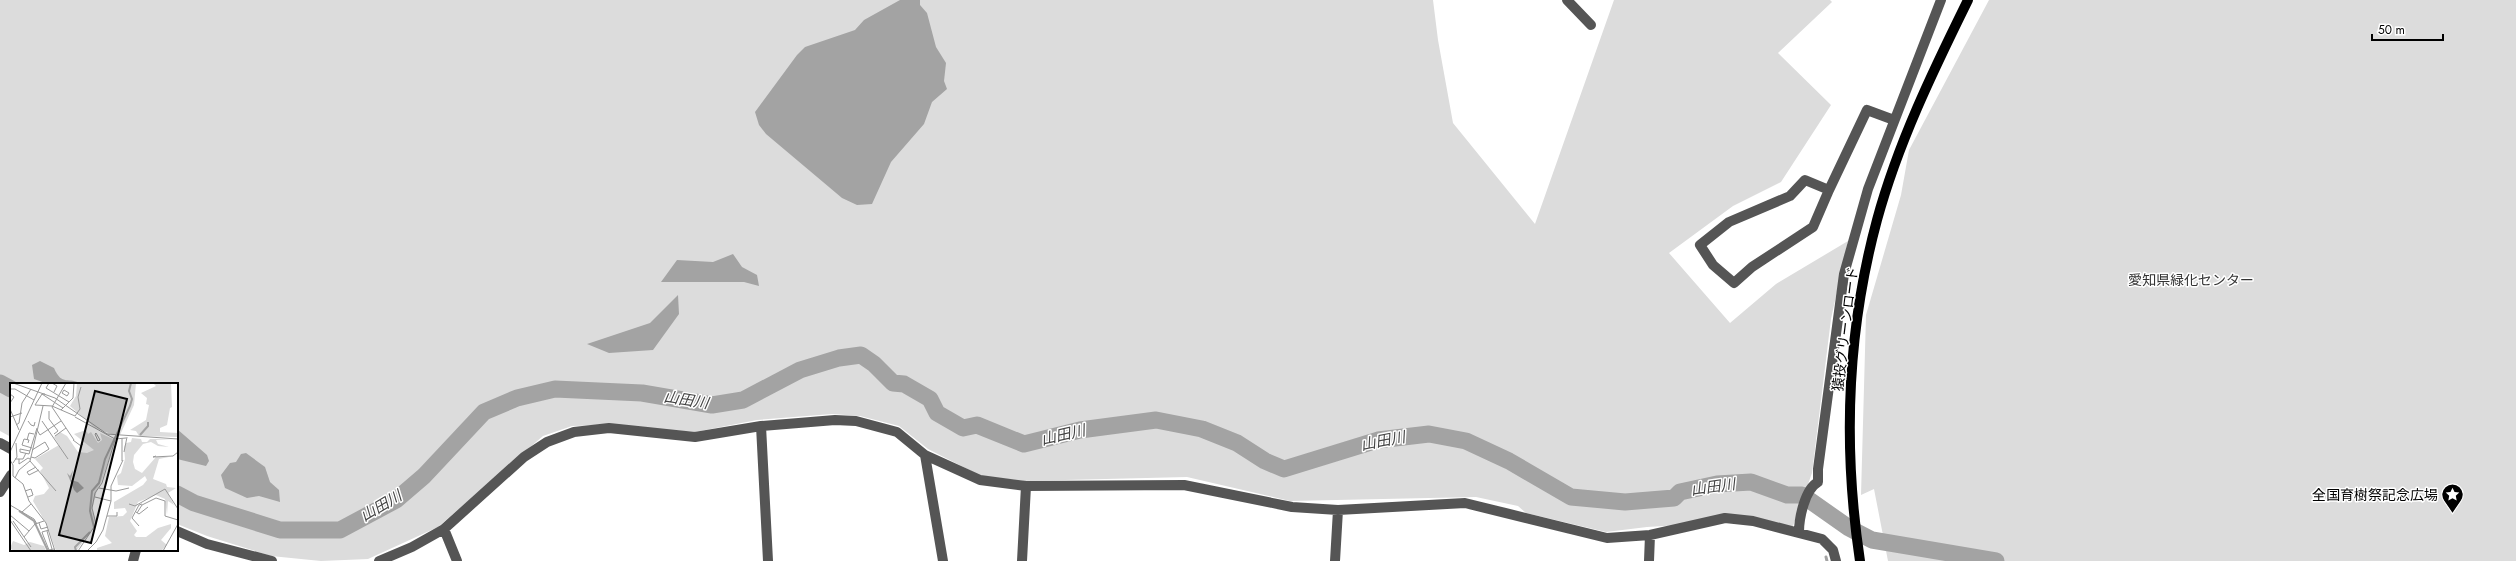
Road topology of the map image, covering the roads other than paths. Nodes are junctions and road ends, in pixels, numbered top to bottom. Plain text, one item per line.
1 (1567, 0) edge
2 (1941, 0) edge
3 (1968, 0) edge
4 (1591, 25) dead end
5 (1894, 120) junction
6 (1829, 190) junction
7 (761, 426) junction
8 (0, 443) edge
9 (10, 448) edge
10 (925, 455) junction
11 (10, 477) edge
12 (1026, 486) junction
13 (0, 492) edge
14 (1338, 510) junction
15 (444, 529) junction
16 (178, 531) edge
17 (1799, 532) junction
18 (1650, 535) junction
19 (136, 551) edge
20 (133, 561) edge
21 (272, 561) edge
22 (379, 561) edge
23 (457, 561) edge
24 (768, 561) edge
25 (943, 561) edge
26 (1022, 561) edge
27 (1335, 561) edge
28 (1649, 561) edge
29 (1836, 561) edge
30 (1860, 561) edge

1 - 4 street
2 - 5 street
3 - 30 main road, 猿投グリーンロード
5 - 6 street
5 - 17 street
6 - 6 street
7 - 10 street
7 - 15 street
7 - 24 street
8 - 9 street
10 - 12 street
10 - 25 street
11 - 13 street
12 - 14 street
12 - 26 street
14 - 18 street
14 - 27 street
15 - 22 street
15 - 23 street
16 - 21 street
17 - 18 street
17 - 29 street
18 - 28 street
19 - 20 street

